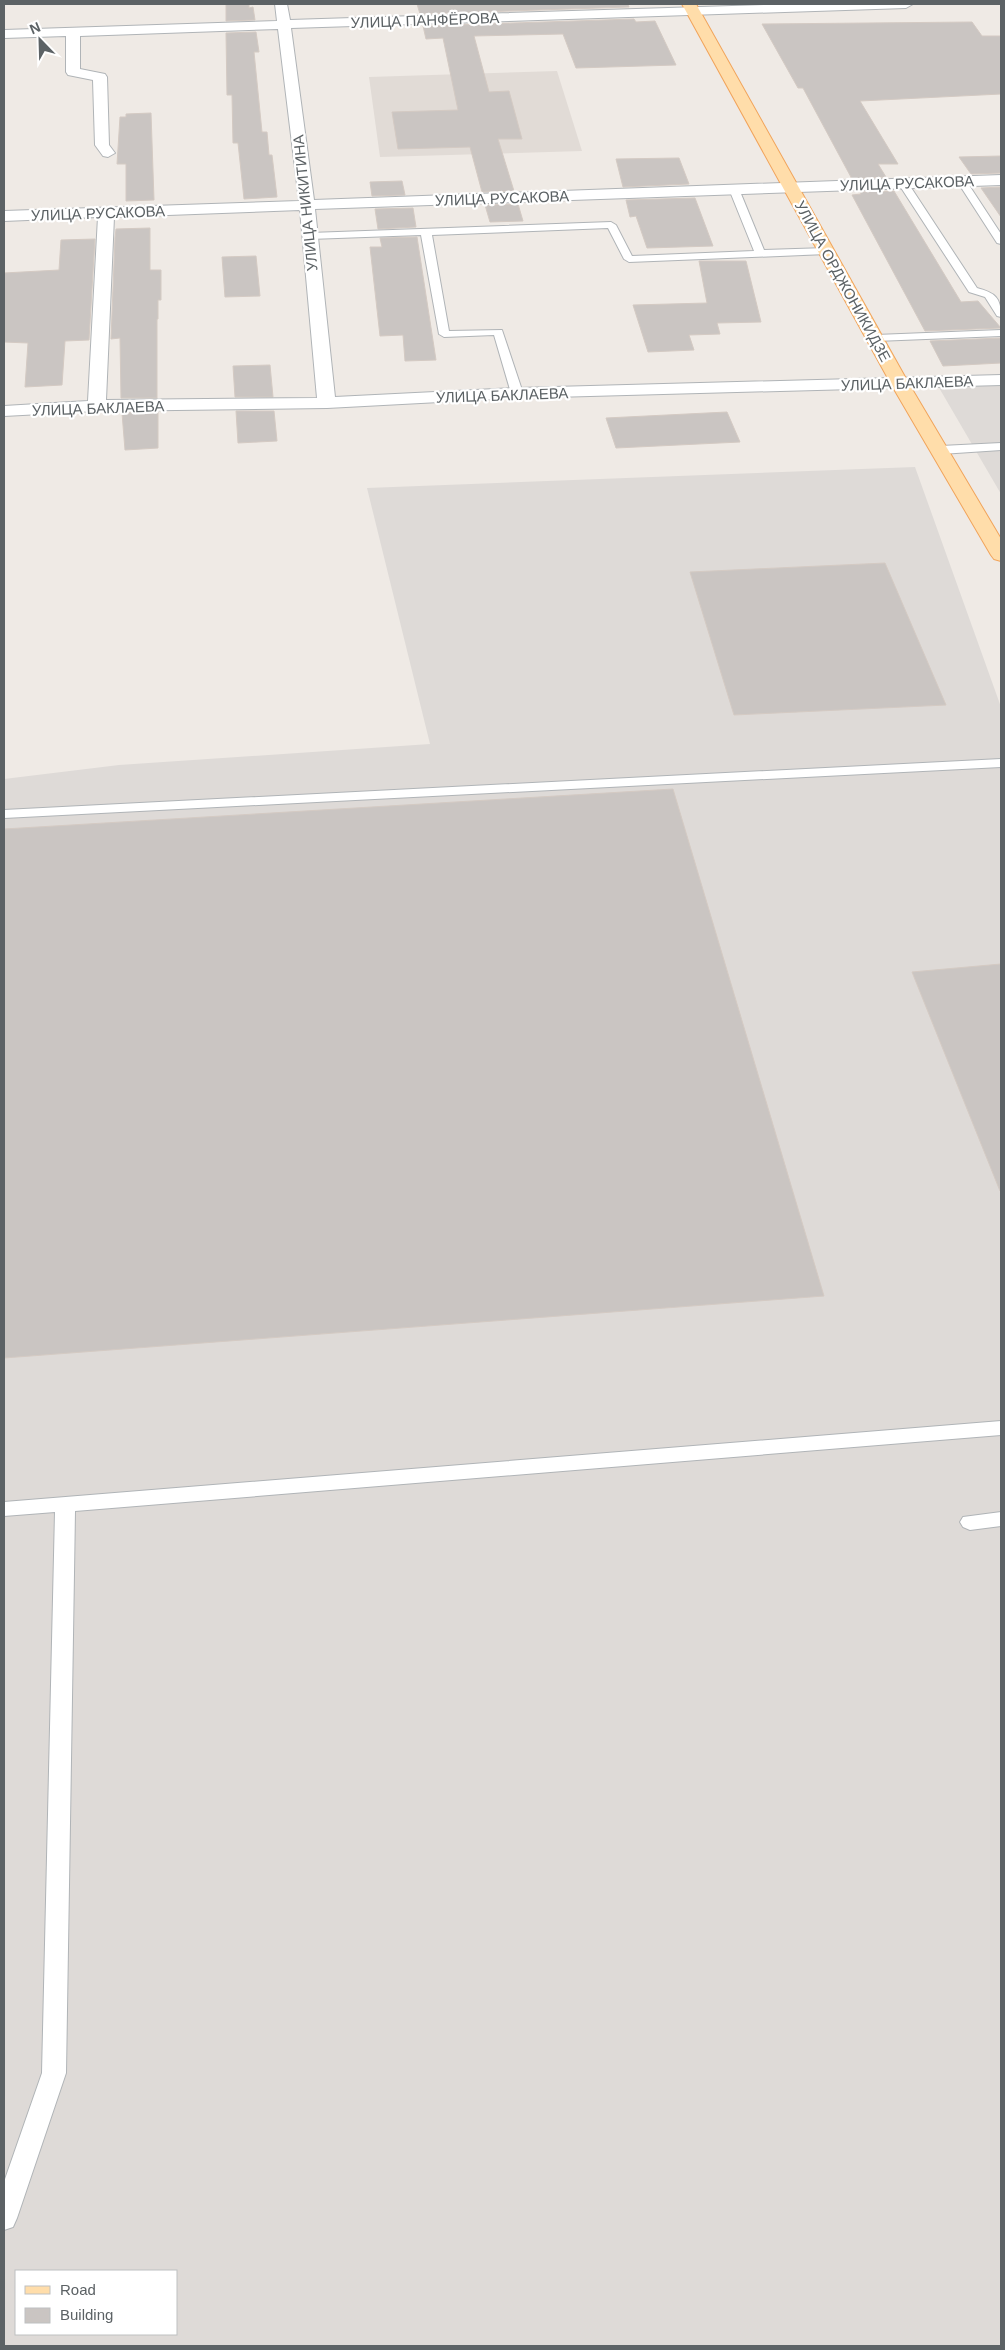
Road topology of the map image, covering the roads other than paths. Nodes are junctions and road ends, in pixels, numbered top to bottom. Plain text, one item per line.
1 (281, 4) edge
2 (906, 4) edge
3 (691, 7) edge
4 (284, 25) junction
5 (73, 32) junction
6 (4, 34) edge
7 (108, 153) dead end
8 (1001, 180) edge
9 (962, 182) junction
10 (903, 183) junction
11 (790, 187) junction
12 (734, 189) junction
13 (307, 205) junction
14 (106, 212) junction
15 (4, 216) edge
16 (426, 232) junction
17 (310, 236) junction
18 (1001, 240) edge
19 (827, 251) junction
20 (760, 254) junction
21 (1001, 314) edge
22 (1001, 333) edge
23 (876, 338) junction
24 (1001, 380) edge
25 (900, 384) junction
26 (517, 393) junction
27 (327, 403) junction
28 (97, 406) junction
29 (4, 411) edge
30 (1001, 446) edge
31 (940, 450) junction
32 (1001, 555) edge
33 (1001, 762) edge
34 (4, 814) edge
35 (1001, 1428) edge
36 (65, 1504) junction
37 (4, 1510) edge
38 (1001, 1519) edge
39 (970, 1522) dead end
40 (4, 2218) edge

1 - 4 street, УЛИЦА НИКИТИНА
2 - 3 street, УЛИЦА ПАНФЁРОВА
3 - 4 street, УЛИЦА ПАНФЁРОВА
3 - 11 main road, УЛИЦА ОРДЖОНИКИДЗЕ
4 - 5 street, УЛИЦА ПАНФЁРОВА
4 - 13 street, УЛИЦА НИКИТИНА
5 - 6 street, УЛИЦА ПАНФЁРОВА
5 - 7 street
8 - 9 street, УЛИЦА РУСАКОВА
9 - 10 street, УЛИЦА РУСАКОВА
9 - 18 lane
10 - 11 street, УЛИЦА РУСАКОВА
10 - 21 lane
11 - 12 street, УЛИЦА РУСАКОВА
11 - 19 main road, УЛИЦА ОРДЖОНИКИДЗЕ
12 - 13 street, УЛИЦА РУСАКОВА
12 - 20 lane
13 - 14 street, УЛИЦА РУСАКОВА
13 - 17 street, УЛИЦА НИКИТИНА
14 - 15 street, УЛИЦА РУСАКОВА
14 - 28 street
16 - 17 lane
16 - 20 lane
16 - 26 lane
17 - 27 street, УЛИЦА НИКИТИНА
19 - 20 lane
19 - 23 main road, УЛИЦА ОРДЖОНИКИДЗЕ
22 - 23 lane
23 - 25 main road, УЛИЦА ОРДЖОНИКИДЗЕ
24 - 25 street, УЛИЦА БАКЛАЕВА
25 - 26 street, УЛИЦА БАКЛАЕВА
25 - 31 main road, УЛИЦА ОРДЖОНИКИДЗЕ
26 - 27 street, УЛИЦА БАКЛАЕВА
27 - 28 street, УЛИЦА БАКЛАЕВА
28 - 29 street, УЛИЦА БАКЛАЕВА
30 - 31 lane
31 - 32 main road, УЛИЦА ОРДЖОНИКИДЗЕ
33 - 34 lane
35 - 36 lane
36 - 37 lane
36 - 40 lane
38 - 39 lane

